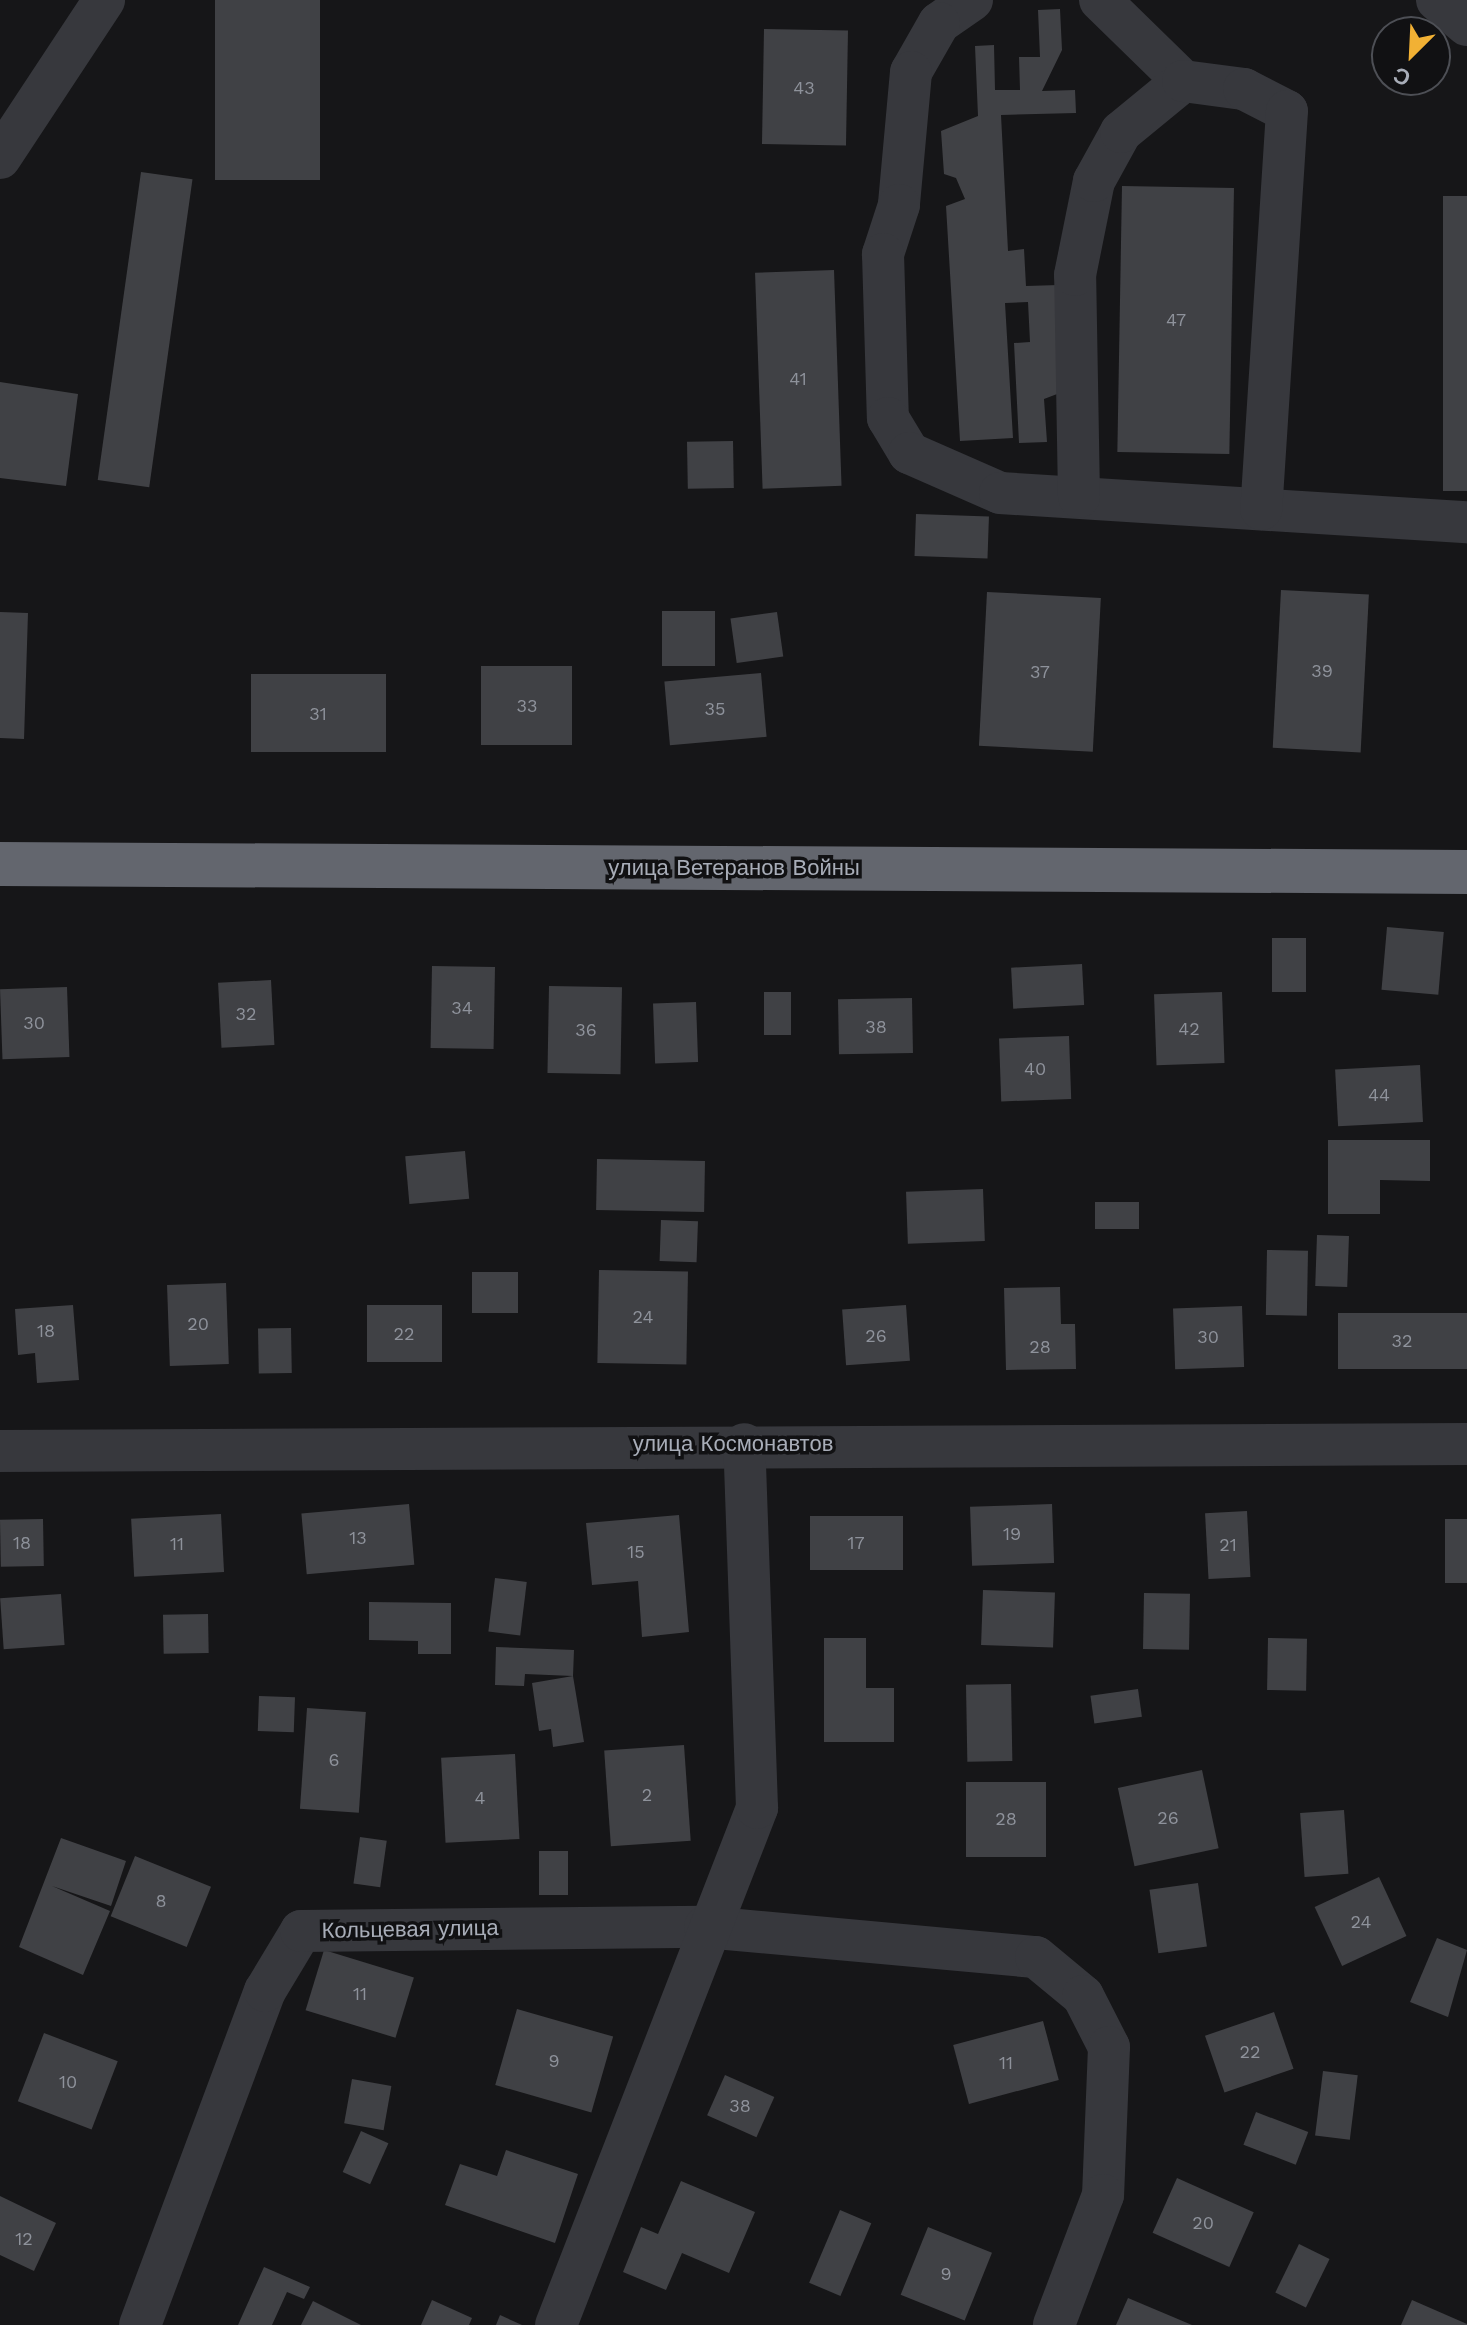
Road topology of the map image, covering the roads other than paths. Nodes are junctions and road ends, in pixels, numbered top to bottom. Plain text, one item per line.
1 (104, 0) edge
2 (972, 0) edge
3 (1100, 0) edge
4 (1437, 0) edge
5 (1467, 25) edge
6 (1183, 81) junction
7 (0, 158) edge
8 (1079, 497) junction
9 (1261, 509) junction
10 (1467, 522) edge
11 (0, 864) edge
12 (1467, 872) edge
13 (744, 1444) junction
14 (1467, 1444) edge
15 (0, 1451) edge
16 (705, 1927) junction
17 (140, 2325) edge
18 (556, 2325) edge
19 (1054, 2325) edge

1 - 7 street
2 - 8 street
3 - 6 street
4 - 5 street
6 - 8 street
6 - 9 street
8 - 9 street
9 - 10 street
11 - 12 highway, улица Ветеранов Войны
13 - 14 street, улица Космонавтов
13 - 15 street, улица Космонавтов
13 - 16 street
16 - 17 street, Кольцевая улица
16 - 18 street
16 - 19 street, Кольцевая улица

